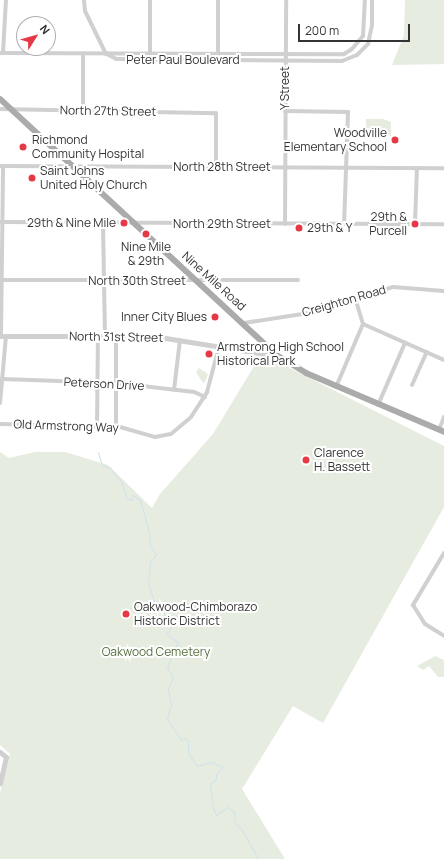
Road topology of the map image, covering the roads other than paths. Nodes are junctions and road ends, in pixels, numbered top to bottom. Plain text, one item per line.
1 (6, 0) edge
2 (84, 0) edge
3 (150, 0) edge
4 (218, 0) edge
5 (286, 0) edge
6 (366, 0) edge
7 (372, 0) edge
8 (150, 52) junction
9 (2, 53) edge
10 (218, 53) junction
11 (83, 54) junction
12 (106, 54) junction
13 (285, 54) junction
14 (150, 60) junction
15 (218, 60) junction
16 (285, 60) junction
17 (0, 99) edge
18 (0, 109) edge
19 (12, 109) junction
20 (82, 110) junction
21 (285, 111) junction
22 (2, 166) edge
23 (73, 166) junction
24 (284, 167) junction
25 (216, 168) junction
26 (346, 168) junction
27 (417, 168) junction
28 (444, 168) edge
29 (1, 222) edge
30 (103, 223) junction
31 (135, 224) junction
32 (286, 224) junction
33 (344, 224) junction
34 (415, 224) junction
35 (444, 224) edge
36 (1, 280) edge
37 (298, 280) dead end
38 (104, 281) junction
39 (199, 282) junction
40 (444, 291) edge
41 (355, 298) junction
42 (244, 323) junction
43 (363, 324) junction
44 (3, 336) edge
45 (98, 336) junction
46 (105, 336) junction
47 (116, 336) junction
48 (180, 340) junction
49 (405, 343) junction
50 (219, 347) junction
51 (425, 351) junction
52 (278, 356) junction
53 (444, 360) edge
54 (2, 379) junction
55 (97, 382) junction
56 (116, 383) junction
57 (336, 386) junction
58 (412, 386) dead end
59 (174, 390) junction
60 (0, 391) edge
61 (205, 397) junction
62 (0, 402) edge
63 (378, 405) junction
64 (444, 417) edge
65 (0, 424) edge
66 (97, 427) junction
67 (116, 427) junction
68 (442, 431) edge
69 (444, 553) edge
70 (444, 636) edge
71 (0, 752) edge
72 (0, 783) edge

1 - 9 street
2 - 12 street
3 - 8 street
4 - 10 street
5 - 13 street, Y Street
6 - 13 street, Peter Paul Boulevard
7 - 16 street, Peter Paul Boulevard
8 - 10 street, Peter Paul Boulevard
8 - 12 street, Peter Paul Boulevard
8 - 14 street
9 - 11 street
10 - 13 street, Peter Paul Boulevard
10 - 15 street
11 - 12 street
11 - 20 street
12 - 14 street, Peter Paul Boulevard
13 - 16 street, Y Street
14 - 15 street, Peter Paul Boulevard
15 - 16 street, Peter Paul Boulevard
16 - 21 street, Y Street
17 - 19 main road, Nine Mile Road
18 - 19 street, North 27th Street
19 - 20 street, North 27th Street
19 - 23 main road, Nine Mile Road
20 - 25 street, North 27th Street
21 - 24 street, Y Street
21 - 26 street
22 - 23 street, North 28th Street
22 - 29 street
23 - 25 street, North 28th Street
23 - 31 main road, Nine Mile Road
24 - 25 street, North 28th Street
24 - 26 street, North 28th Street
24 - 32 street, Y Street
26 - 27 street, North 28th Street
26 - 33 street
27 - 28 street, North 28th Street
27 - 34 street
29 - 30 street, North 29th Street
29 - 36 street
30 - 31 street, North 29th Street
30 - 38 street
31 - 32 street, North 29th Street
31 - 39 main road, Nine Mile Road
32 - 33 street, North 29th Street
33 - 34 street, North 29th Street
34 - 35 street, North 29th Street
36 - 38 street, North 30th Street
36 - 44 street
37 - 39 street, North 30th Street
38 - 39 street, North 30th Street
38 - 46 street
39 - 42 main road, Nine Mile Road
40 - 41 street, Creighton Road
41 - 42 street, Creighton Road
41 - 43 street
42 - 52 main road, Nine Mile Road
43 - 49 street
43 - 57 street
44 - 45 street, North 31st Street
44 - 54 street
45 - 46 street, North 31st Street
45 - 55 street
46 - 47 street, North 31st Street
47 - 48 street, North 31st Street
47 - 56 street
48 - 50 street, North 31st Street
48 - 59 street
49 - 51 street
49 - 63 street
50 - 52 street, North 31st Street
50 - 61 street, Old Armstrong Way
51 - 53 street
51 - 58 street
52 - 57 main road, Nine Mile Road
54 - 55 street, Peterson Drive
54 - 60 street
55 - 56 street, Peterson Drive
55 - 66 street
56 - 59 street, Peterson Drive
56 - 67 street
57 - 63 main road, Nine Mile Road
59 - 61 street, Peterson Drive
60 - 62 street
61 - 67 street, Old Armstrong Way
63 - 68 main road, Nine Mile Road
64 - 68 street
65 - 66 street, Old Armstrong Way
66 - 67 street, Old Armstrong Way
69 - 70 street
71 - 72 street

